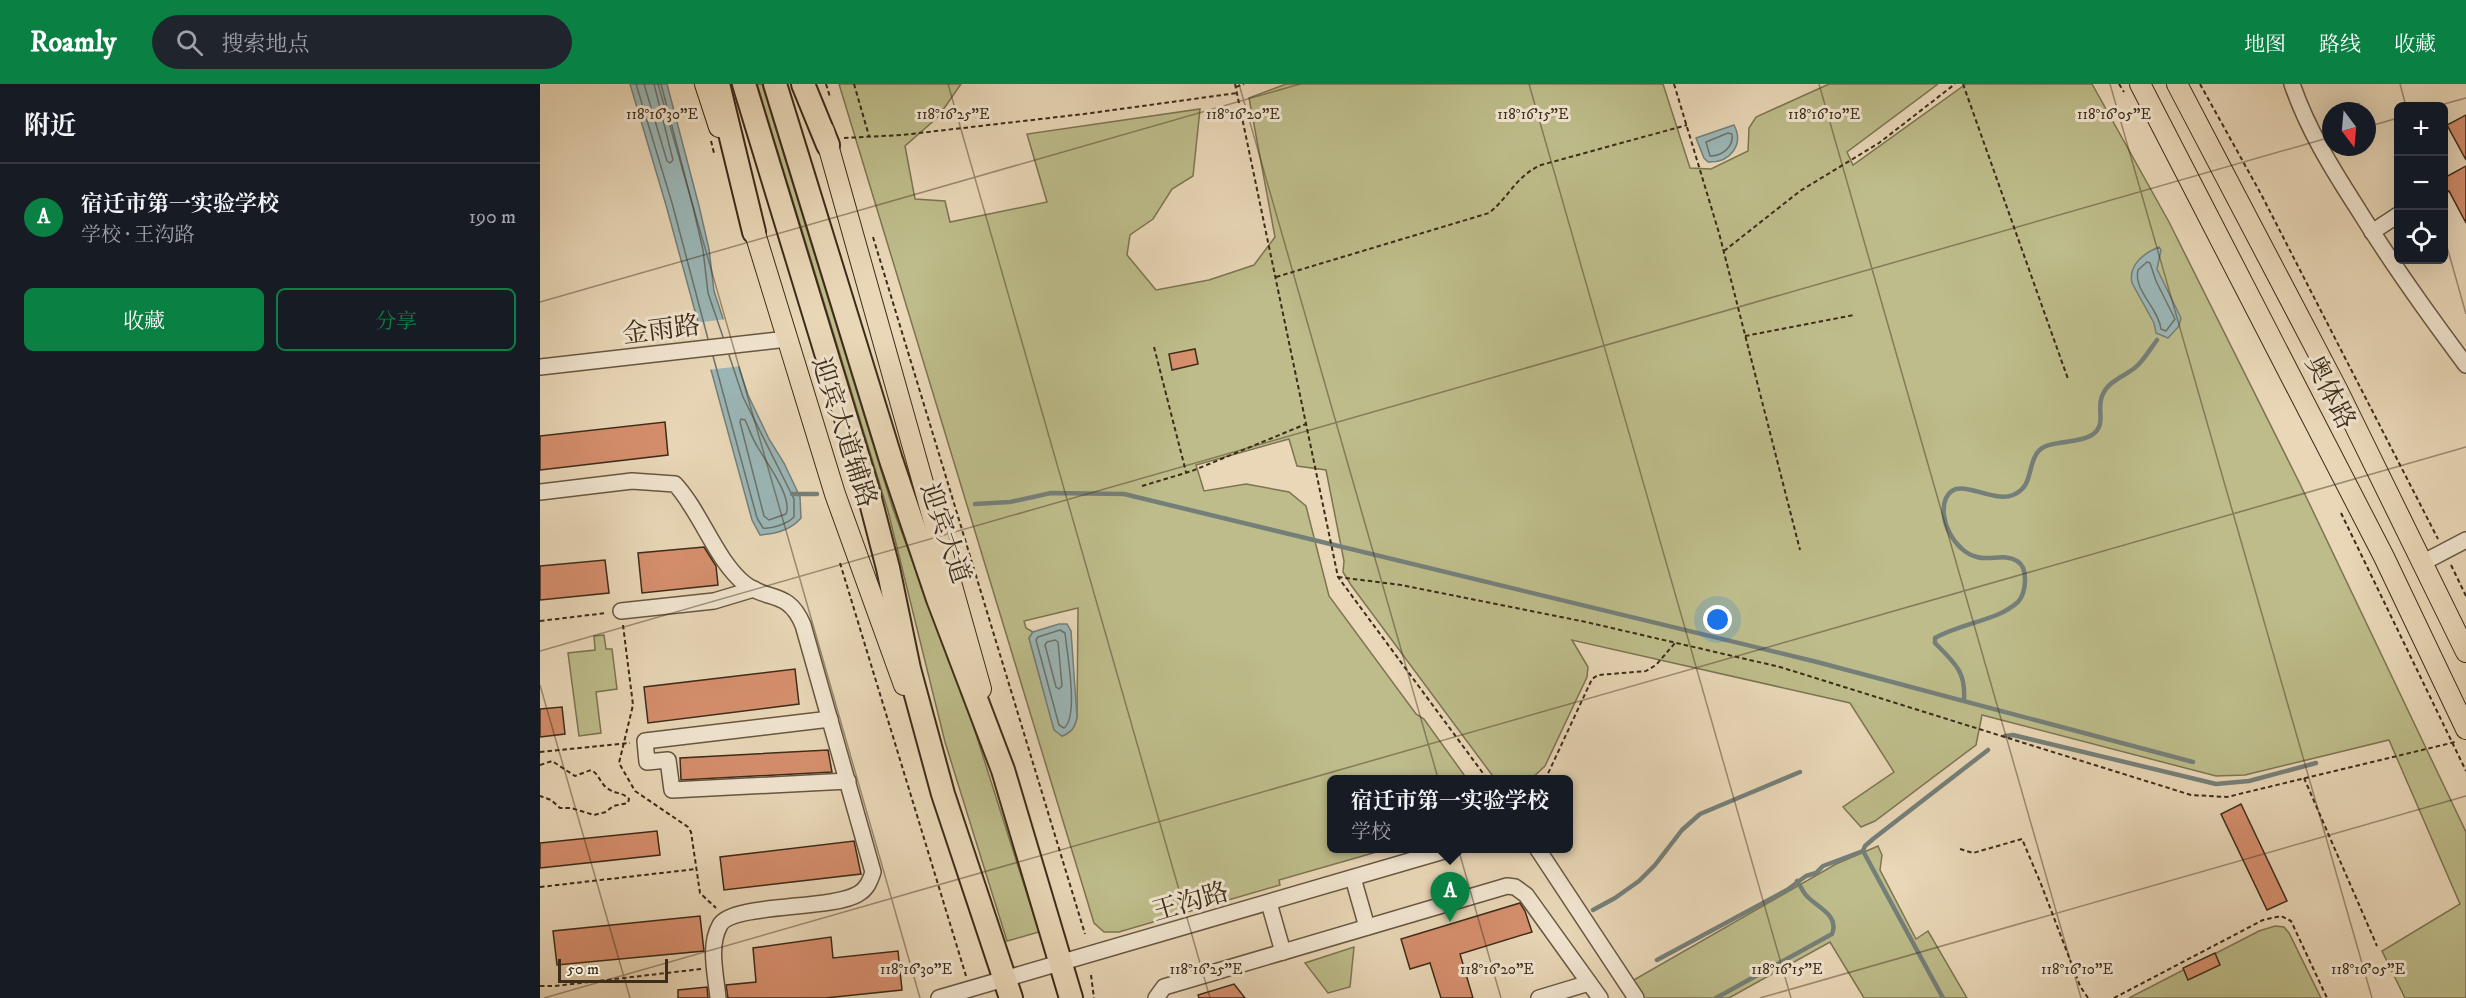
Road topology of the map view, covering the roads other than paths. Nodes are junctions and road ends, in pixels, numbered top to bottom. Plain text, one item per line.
1 (705, 84) edge
2 (718, 84) edge
3 (744, 84) edge
4 (775, 84) edge
5 (803, 84) edge
6 (810, 84) edge
7 (2177, 84) edge
8 (2292, 84) edge
9 (2132, 89) edge
10 (835, 142) junction
11 (2394, 218) edge
12 (754, 232) junction
13 (2372, 232) junction
14 (787, 339) junction
15 (2466, 365) edge
16 (540, 367) edge
17 (540, 492) edge
18 (2466, 540) edge
19 (2424, 562) junction
20 (754, 589) junction
21 (621, 611) dead end
22 (2466, 652) edge
23 (830, 719) junction
24 (2462, 735) edge
25 (1003, 770) junction
26 (848, 781) junction
27 (943, 794) junction
28 (1440, 853) edge
29 (1540, 853) edge
30 (1353, 878) junction
31 (1269, 903) junction
32 (1367, 927) junction
33 (1283, 952) junction
34 (1061, 964) junction
35 (1589, 983) junction
36 (1008, 989) edge
37 (718, 998) edge
38 (939, 998) edge
39 (1071, 998) edge
40 (1156, 998) edge
41 (1539, 998) edge
42 (1600, 998) edge
43 (1636, 998) edge

1 - 12 main road, 迎宾大道辅路
2 - 12 highway
3 - 27 highway
4 - 25 highway, 迎宾大道
5 - 10 highway
6 - 10 main road
7 - 19 main road, 奥体路
8 - 13 street
9 - 24 main road, 奥体路
10 - 25 main road
11 - 13 street
12 - 14 main road, 迎宾大道辅路
13 - 15 street
14 - 16 street, 金雨路
14 - 27 main road, 迎宾大道辅路
17 - 20 street
18 - 19 street
19 - 22 main road, 奥体路
20 - 21 street
20 - 23 street
23 - 26 street
23 - 26 street
25 - 34 highway, 迎宾大道
26 - 37 street
27 - 36 highway
28 - 30 street, 王沟路
29 - 43 street
30 - 31 street, 王沟路
30 - 32 street
31 - 33 street
31 - 34 street, 王沟路
32 - 33 street
32 - 35 street
33 - 40 street
34 - 36 street, 王沟路
34 - 39 highway, 迎宾大道
35 - 41 street
35 - 42 street
36 - 38 street, 王沟路

